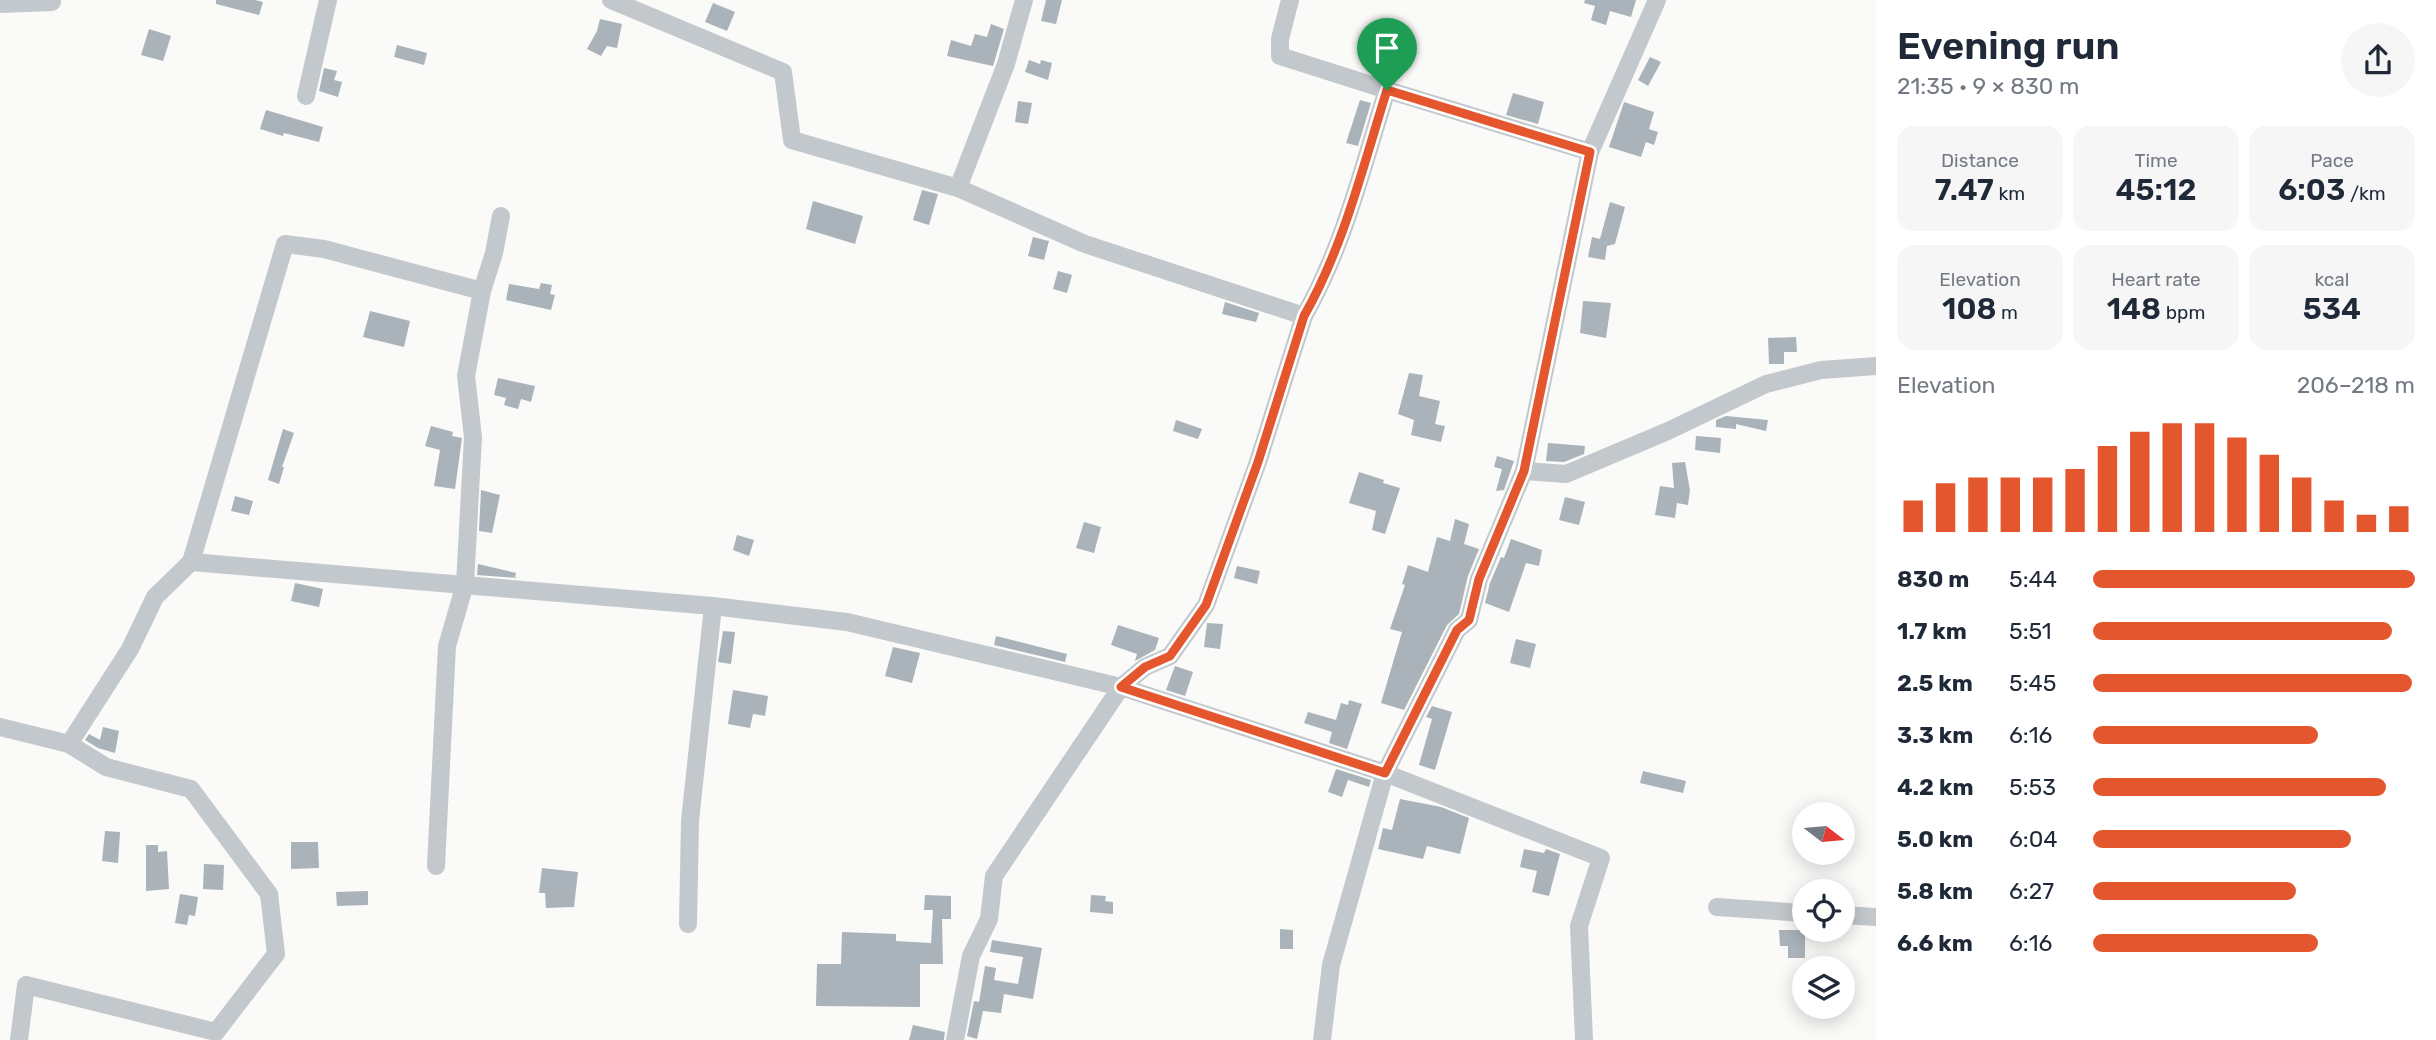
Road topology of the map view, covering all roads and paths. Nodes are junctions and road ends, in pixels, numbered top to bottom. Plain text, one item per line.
1 (328, 0) edge
2 (611, 0) edge
3 (1024, 0) edge
4 (1290, 0) edge
5 (1657, 0) edge
6 (52, 2) dead end
7 (0, 4) edge
8 (1387, 90) junction
9 (306, 96) dead end
10 (1590, 152) junction
11 (958, 188) junction
12 (501, 216) dead end
13 (482, 291) junction
14 (1304, 316) junction
15 (1876, 366) edge
16 (1524, 471) junction
17 (191, 562) junction
18 (465, 584) junction
19 (713, 606) junction
20 (1121, 687) junction
21 (0, 727) edge
22 (69, 744) junction
23 (1385, 773) junction
24 (436, 866) dead end
25 (1717, 907) dead end
26 (1792, 912) edge
27 (1855, 916) edge
28 (1876, 918) edge
29 (688, 924) dead end
30 (19, 1040) edge
31 (955, 1040) edge
32 (1322, 1040) edge
33 (1584, 1040) edge

1 - 9 street
2 - 11 street
3 - 11 street
4 - 8 street
5 - 10 street
6 - 7 street
8 - 10 street
8 - 14 street
10 - 16 street
11 - 14 street
12 - 13 street
13 - 17 street
13 - 18 street
14 - 20 street
15 - 16 street
16 - 23 street
17 - 18 street
17 - 22 street
18 - 19 street
18 - 24 street
19 - 20 street
19 - 29 street
20 - 23 street
20 - 31 street
21 - 22 street
22 - 30 street
23 - 32 street
23 - 33 street
25 - 26 street
27 - 28 street

